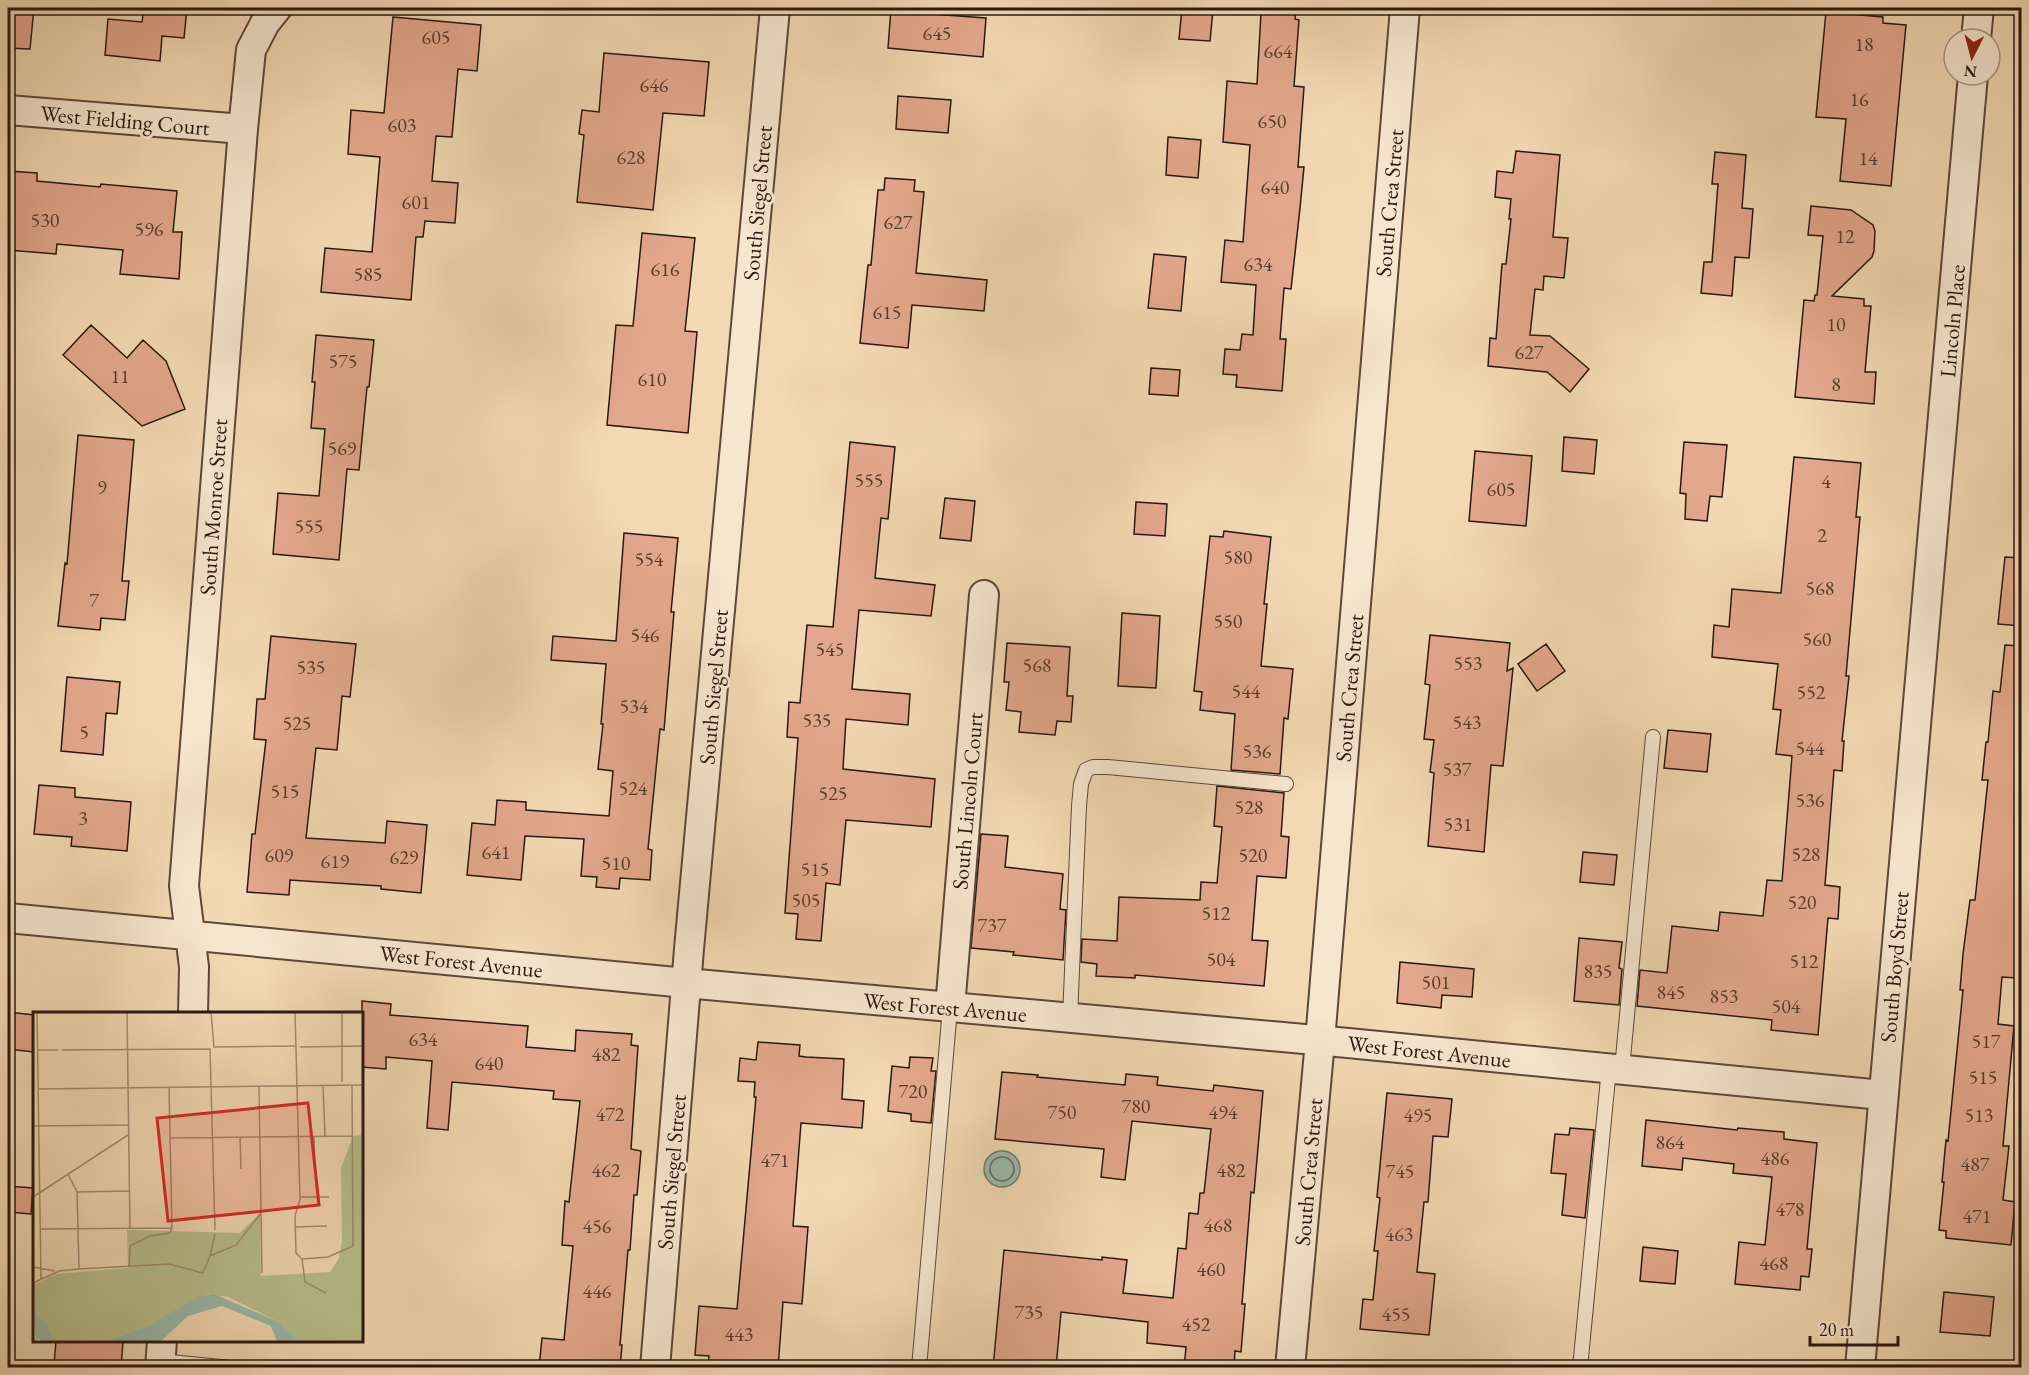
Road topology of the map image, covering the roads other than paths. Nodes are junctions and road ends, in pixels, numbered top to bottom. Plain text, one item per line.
1 (277, 8) edge
2 (775, 8) edge
3 (1405, 8) edge
4 (1979, 8) edge
5 (1977, 27) edge
6 (1972, 87) edge
7 (8, 110) edge
8 (243, 129) junction
9 (1931, 567) joint
10 (984, 595) dead end
11 (1653, 737) dead end
12 (1286, 784) dead end
13 (8, 918) edge
14 (191, 935) junction
15 (686, 983) junction
16 (950, 1008) junction
17 (194, 1012) edge
18 (1070, 1018) junction
19 (1320, 1041) junction
20 (1616, 1069) junction
21 (1882, 1095) junction
22 (161, 1356) edge
23 (231, 1368) edge
24 (655, 1368) edge
25 (919, 1368) edge
26 (1290, 1368) edge
27 (1580, 1368) edge
28 (1860, 1368) edge

1 - 8 street, South Monroe Street
2 - 15 street, South Siegel Street
3 - 19 street, South Crea Street
4 - 5 street
6 - 9 street, Lincoln Place
7 - 8 street, West Fielding Court
8 - 14 street, South Monroe Street
9 - 21 street, South Boyd Street
10 - 16 street, South Lincoln Court
11 - 20 lane
12 - 18 lane
13 - 14 street, West Forest Avenue
14 - 15 street, West Forest Avenue
14 - 17 street, South Monroe Street
15 - 16 street, West Forest Avenue
15 - 24 street, South Siegel Street
16 - 18 street, West Forest Avenue
16 - 25 lane
18 - 19 street, West Forest Avenue
19 - 20 street, West Forest Avenue
19 - 26 street, South Crea Street
20 - 21 street, West Forest Avenue
20 - 27 lane
21 - 28 street, South Boyd Street
22 - 23 lane

